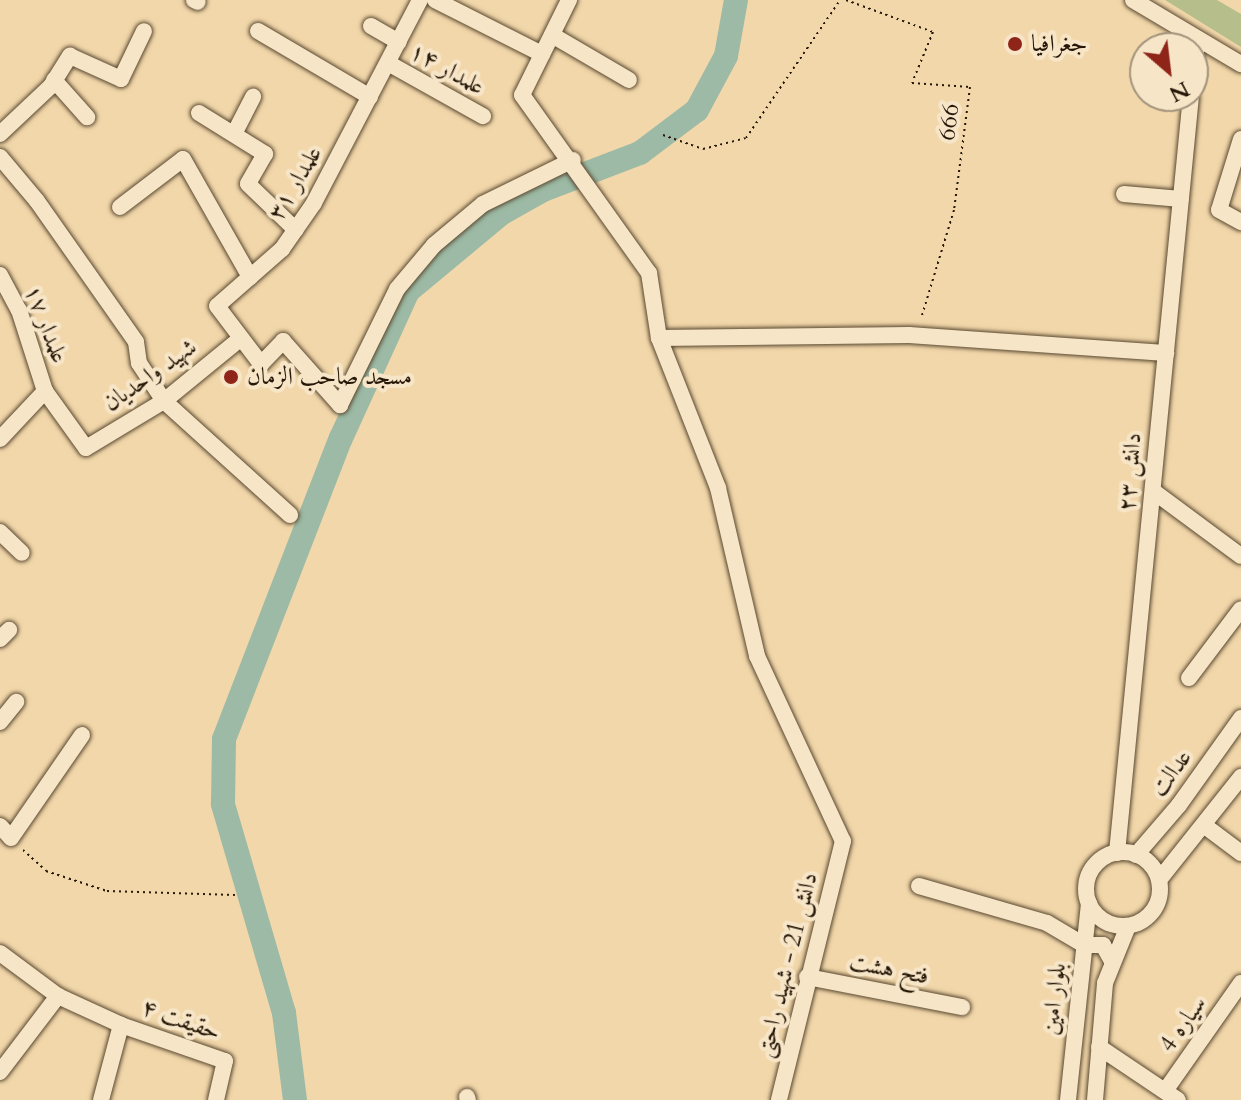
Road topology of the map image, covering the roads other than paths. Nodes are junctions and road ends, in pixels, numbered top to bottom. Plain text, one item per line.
1 (420, 0) edge
2 (435, 0) edge
3 (569, 0) edge
4 (1133, 0) edge
5 (371, 26) dead end
6 (144, 31) dead end
7 (258, 31) dead end
8 (1184, 32) edge
9 (552, 35) junction
10 (399, 42) junction
11 (1209, 47) edge
12 (542, 54) junction
13 (388, 63) junction
14 (1241, 64) edge
15 (54, 80) junction
16 (629, 80) dead end
17 (253, 97) dead end
18 (370, 97) junction
19 (1189, 112) edge
20 (199, 113) dead end
21 (483, 116) dead end
22 (87, 117) dead end
23 (0, 134) edge
24 (234, 134) junction
25 (1241, 139) edge
26 (0, 157) edge
27 (573, 160) junction
28 (1124, 194) dead end
29 (1181, 199) junction
30 (120, 207) dead end
31 (1241, 222) edge
32 (296, 230) junction
33 (0, 275) edge
34 (250, 277) junction
35 (659, 338) junction
36 (240, 339) junction
37 (1166, 353) junction
38 (45, 391) junction
39 (164, 401) junction
40 (0, 439) edge
41 (86, 448) joint
42 (1153, 491) junction
43 (290, 515) dead end
44 (0, 532) edge
45 (1239, 549) edge
46 (22, 553) dead end
47 (1241, 609) edge
48 (1189, 678) dead end
49 (16, 702) dead end
50 (1, 717) edge
51 (1241, 718) edge
52 (82, 735) dead end
53 (1241, 777) edge
54 (1205, 826) junction
55 (3, 829) edge
56 (1117, 853) junction
57 (1241, 853) edge
58 (1136, 855) junction
59 (1159, 880) junction
60 (919, 886) dead end
61 (1089, 903) junction
62 (1128, 926) junction
63 (1084, 945) junction
64 (0, 953) edge
65 (1112, 961) junction
66 (807, 977) junction
67 (1241, 983) edge
68 (58, 996) junction
69 (962, 1007) dead end
70 (121, 1025) junction
71 (1099, 1047) junction
72 (0, 1072) edge
73 (1172, 1096) edge
74 (101, 1100) edge
75 (216, 1100) edge
76 (779, 1100) edge
77 (1068, 1100) edge
78 (1095, 1100) edge

1 - 10 street, علمدار ۳۱
2 - 12 street
3 - 9 street
4 - 8 street
5 - 10 street
6 - 15 street
7 - 18 street
9 - 12 street
9 - 16 street
10 - 13 street, علمدار ۳۱
11 - 14 street
12 - 27 street
13 - 18 street, علمدار ۳۱
13 - 21 street, علمدار ۱۴
15 - 22 street
15 - 23 street
17 - 24 street
18 - 32 street, علمدار ۳۱
19 - 29 street, دانش ۲۳
20 - 24 street
24 - 32 street
25 - 31 street
26 - 39 street
27 - 35 street
27 - 36 street, علمدار ۳۱
28 - 29 street
29 - 37 street, دانش ۲۳
30 - 34 street
32 - 34 street, علمدار ۳۱
33 - 38 street, علمدار ۱۷
34 - 36 street, علمدار ۳۱
35 - 37 street
35 - 66 street, دانش 21 - شهید راحتی
36 - 39 street, شهید واحدیان
37 - 42 street, دانش ۲۳
38 - 40 street
38 - 41 street, علمدار ۱۷
39 - 41 street, شهید واحدیان
39 - 43 street
42 - 45 street
42 - 56 street, دانش ۲۳
44 - 46 street
47 - 48 street
49 - 50 street
51 - 58 street, عدالت
52 - 55 street
53 - 54 street
54 - 57 street
54 - 59 street
56 - 58 street
56 - 61 street
58 - 59 street
59 - 62 street
60 - 63 street
61 - 62 street
61 - 63 street, بلوار امین
62 - 65 street, بلوار امین
63 - 65 street
63 - 77 street, بلوار امین
64 - 68 street, حقیقت ۴
65 - 71 street, بلوار امین
66 - 69 street, فتح هشت
66 - 76 street, دانش 21 - شهید راحتی
67 - 73 street, سیاره 4
68 - 70 street, حقیقت ۴
68 - 72 street
70 - 74 street
70 - 75 street, حقیقت ۴
71 - 73 street
71 - 78 street, بلوار امین

